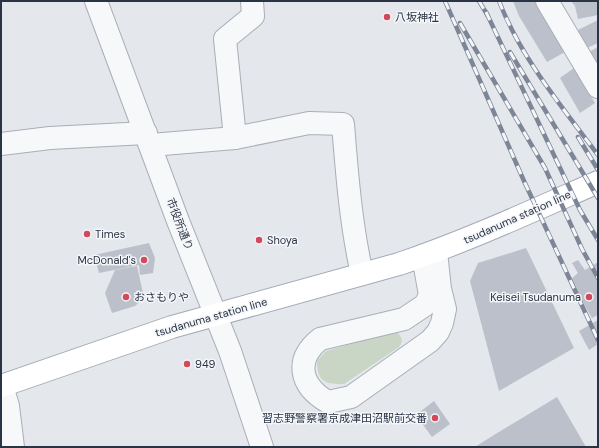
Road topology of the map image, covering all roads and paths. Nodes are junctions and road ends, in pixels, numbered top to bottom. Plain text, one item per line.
1 (96, 1) edge
2 (252, 1) edge
3 (547, 1) edge
4 (598, 88) edge
5 (235, 138) junction
6 (149, 139) junction
7 (1, 144) edge
8 (598, 182) edge
9 (430, 254) junction
10 (362, 274) junction
11 (216, 314) junction
12 (404, 319) junction
13 (419, 349) junction
14 (1, 386) edge
15 (13, 447) edge
16 (262, 447) edge

1 - 6 street, 市役所通り
2 - 5 street
3 - 4 street
5 - 6 street
5 - 10 street
6 - 7 street
6 - 11 street, 市役所通り
8 - 9 main road, tsudanuma station line
9 - 10 main road, tsudanuma station line
9 - 12 street
9 - 13 street
10 - 11 main road, tsudanuma station line
11 - 14 main road, tsudanuma station line
11 - 16 street, 市役所通り
12 - 13 street
12 - 13 street
14 - 15 street

